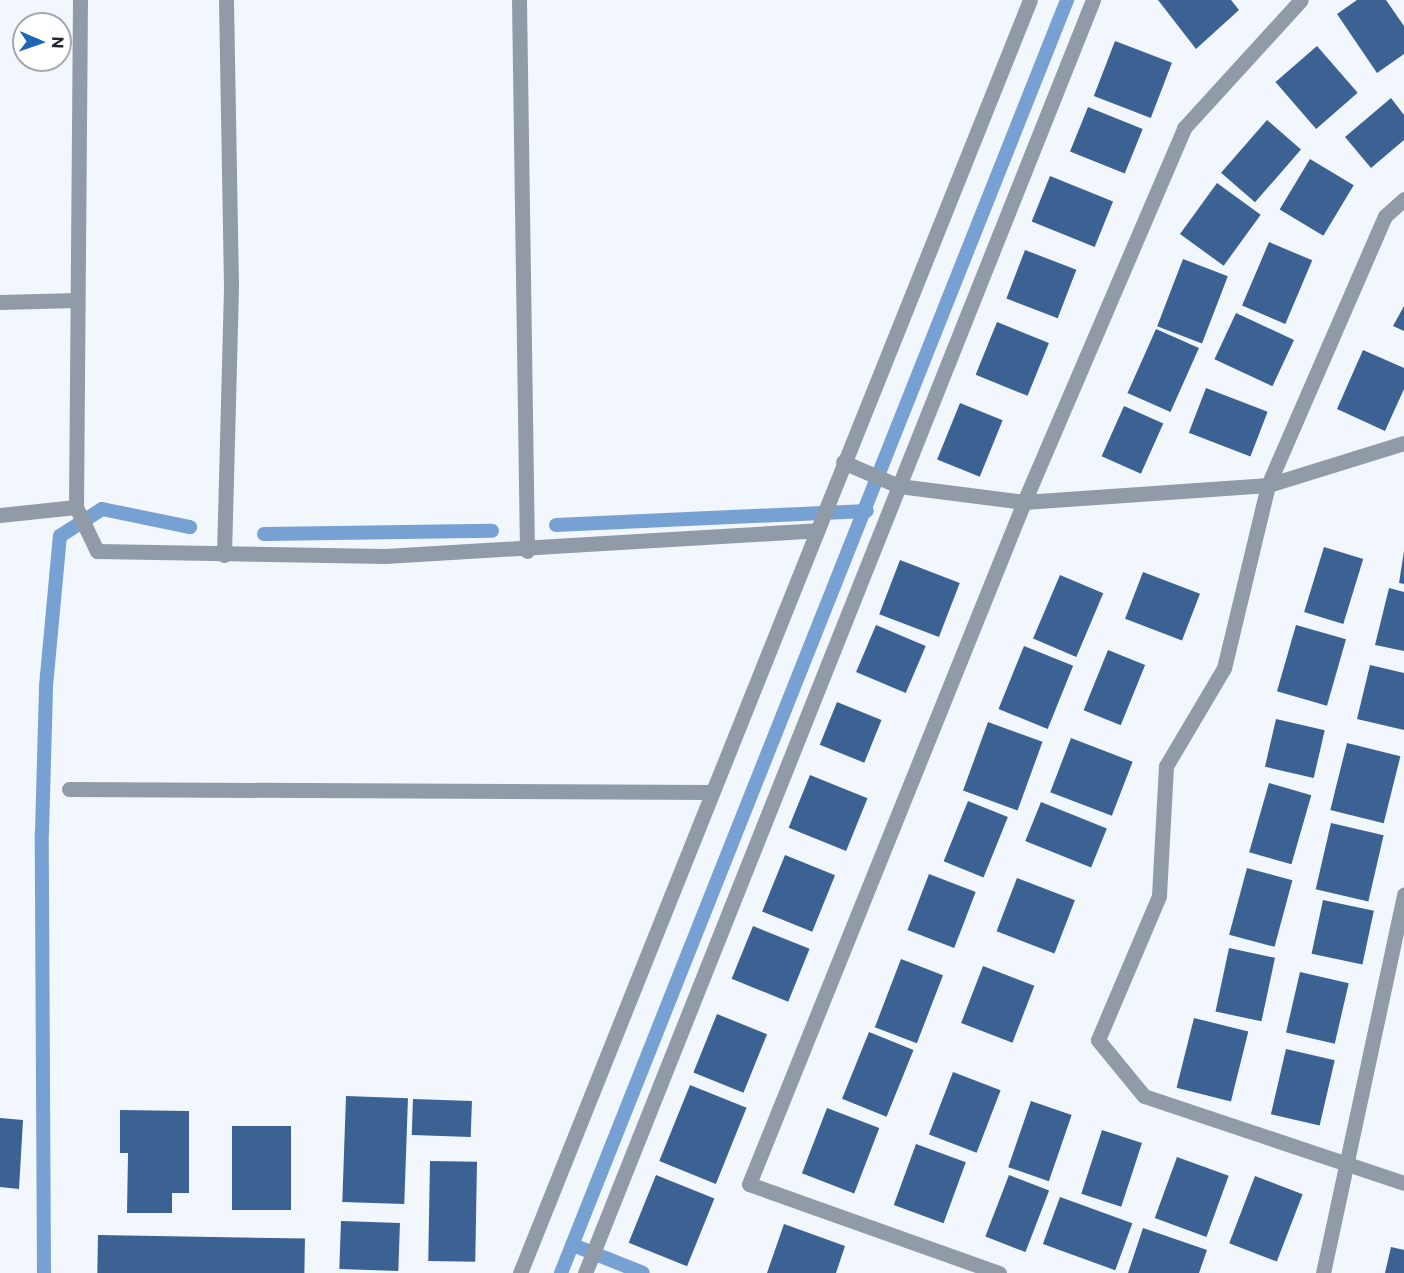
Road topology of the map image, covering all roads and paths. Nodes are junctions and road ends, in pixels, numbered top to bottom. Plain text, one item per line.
1 (80, 0) edge
2 (226, 0) edge
3 (519, 0) edge
4 (1030, 0) edge
5 (1093, 0) edge
6 (1301, 0) edge
7 (1404, 199) edge
8 (77, 300) junction
9 (0, 302) edge
10 (1404, 443) edge
11 (843, 462) junction
12 (1268, 485) junction
13 (899, 486) junction
14 (1024, 502) junction
15 (76, 507) junction
16 (0, 515) edge
17 (817, 530) junction
18 (526, 551) junction
19 (224, 555) junction
20 (69, 789) dead end
21 (712, 792) junction
22 (1404, 895) edge
23 (1345, 1166) junction
24 (1404, 1183) edge
25 (520, 1273) edge
26 (585, 1273) edge
27 (999, 1273) edge
28 (1323, 1273) edge

1 - 8 street
2 - 19 street
3 - 18 street
4 - 11 street
5 - 13 street
6 - 14 street
7 - 12 street
8 - 9 street
8 - 15 street
10 - 12 street
11 - 13 street
11 - 17 street
12 - 14 street
12 - 23 street
13 - 14 street
13 - 26 street
14 - 27 street
15 - 16 street
15 - 19 street
17 - 18 street
17 - 21 street
18 - 19 street
20 - 21 street
21 - 25 street
22 - 23 street
23 - 24 street
23 - 28 street

